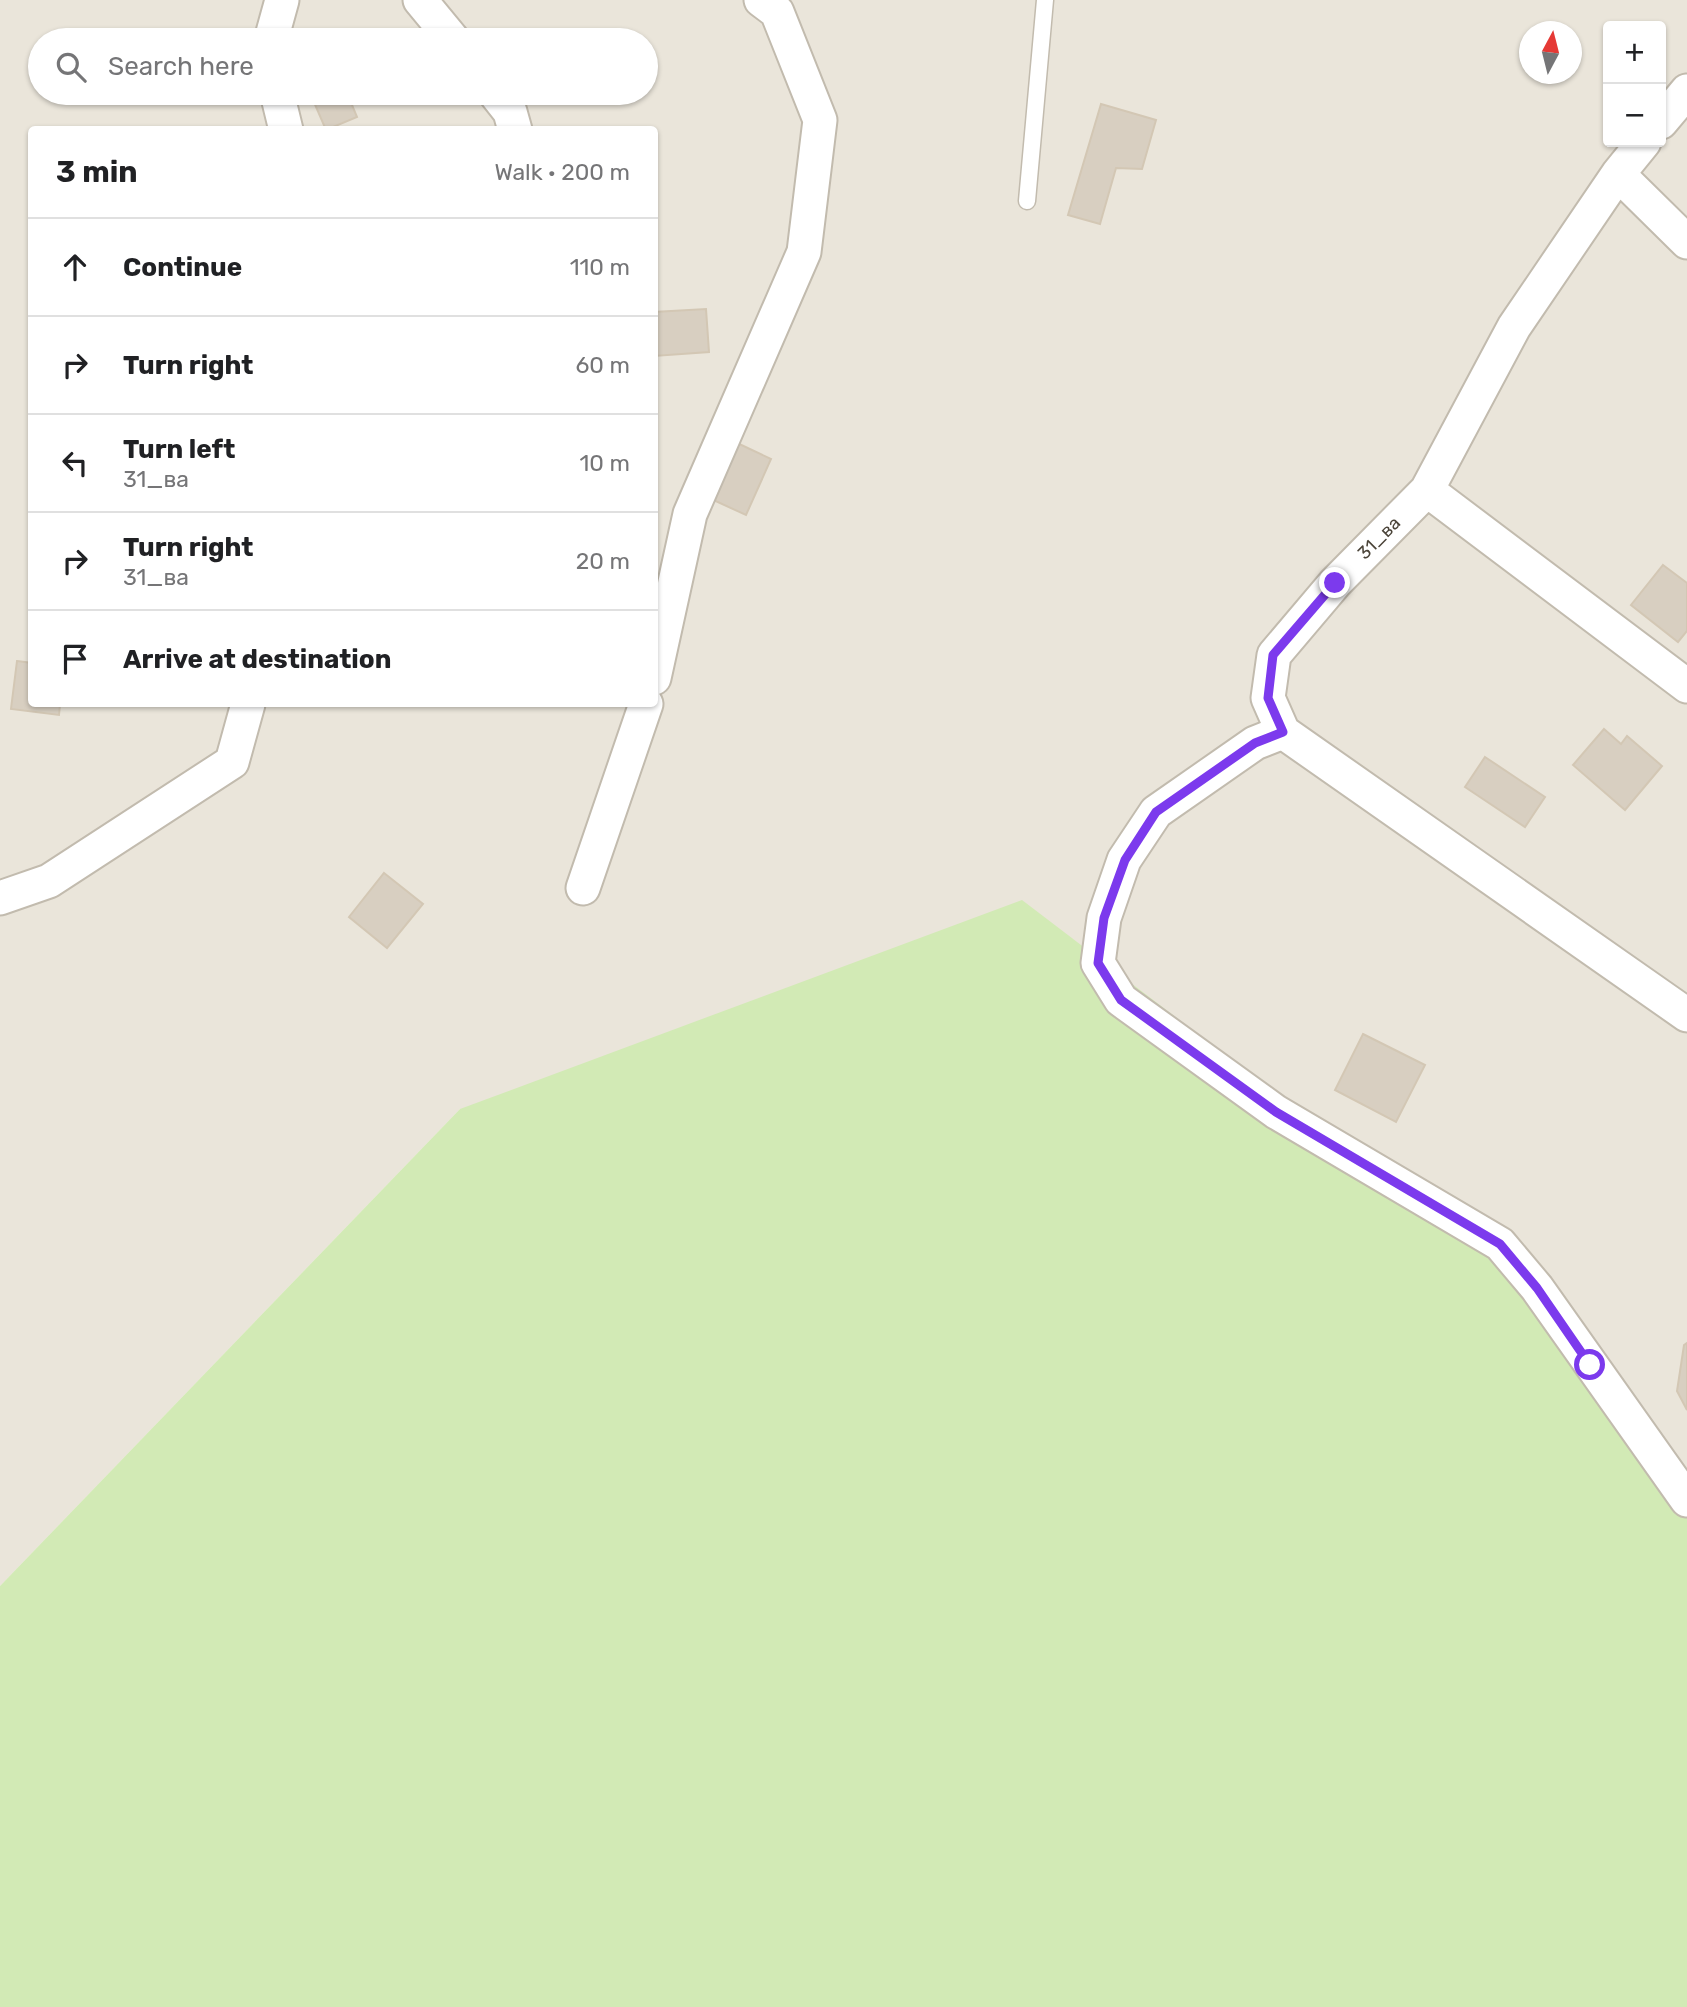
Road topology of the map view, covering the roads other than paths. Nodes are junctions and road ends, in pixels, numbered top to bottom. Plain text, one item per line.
1 (282, 0) edge
2 (420, 0) edge
3 (761, 0) edge
4 (1045, 0) edge
5 (274, 28) edge
6 (443, 28) edge
7 (1687, 91) edge
8 (280, 105) edge
9 (504, 105) edge
10 (1666, 116) edge
11 (285, 126) edge
12 (514, 126) edge
13 (1640, 147) edge
14 (1618, 174) junction
15 (1027, 201) dead end
16 (1687, 242) edge
17 (1427, 490) junction
18 (658, 660) edge
19 (1687, 686) edge
20 (247, 707) edge
21 (645, 707) edge
22 (1283, 732) junction
23 (583, 888) dead end
24 (0, 898) edge
25 (1687, 1015) edge
26 (1687, 1500) edge

1 - 5 street
2 - 6 street
3 - 18 street
4 - 15 lane
7 - 10 street
8 - 11 street
9 - 12 street
13 - 14 street, 31_ва
14 - 16 street
14 - 17 street, 31_ва
17 - 19 street
17 - 22 street, 31_ва
20 - 24 street
21 - 23 street
22 - 25 street
22 - 26 street

